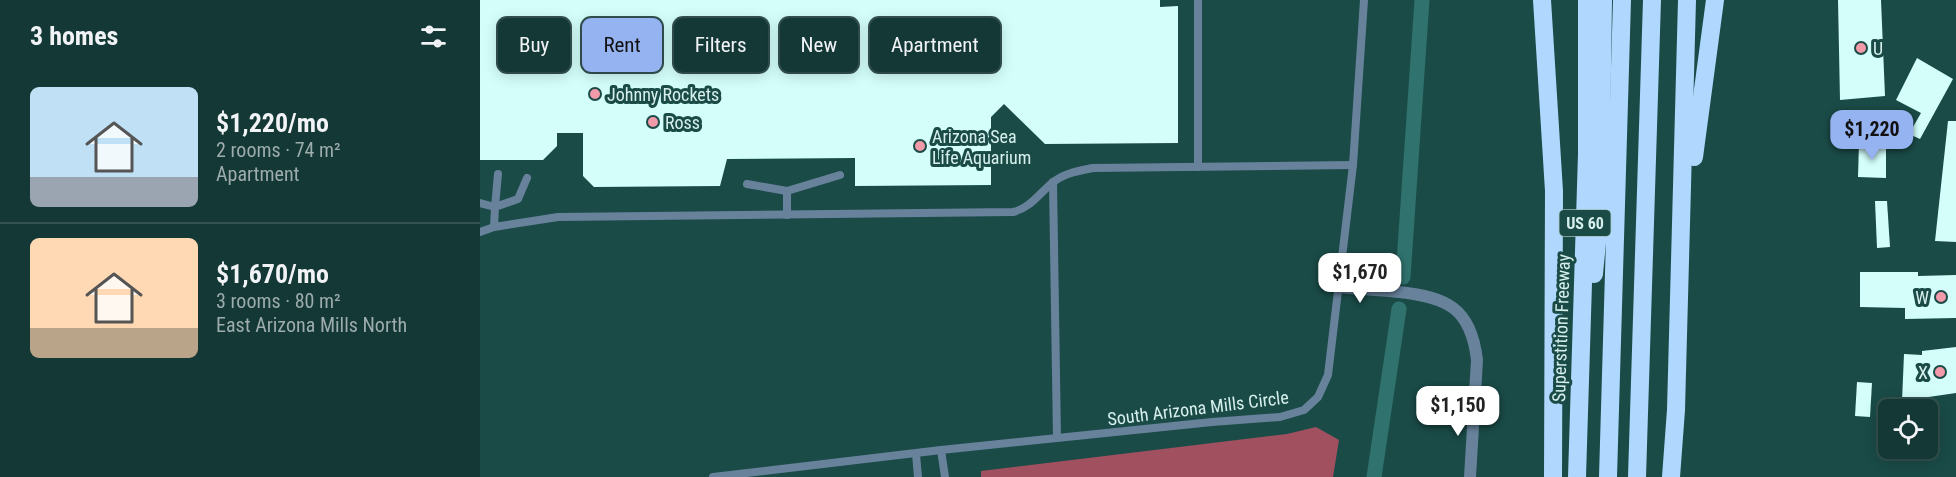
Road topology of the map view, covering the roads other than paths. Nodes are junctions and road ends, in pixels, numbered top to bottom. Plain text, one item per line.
1 (1198, 0) edge
2 (1364, 0) edge
3 (1542, 0) edge
4 (1587, 0) edge
5 (1603, 0) edge
6 (1622, 0) edge
7 (1687, 0) edge
8 (1715, 0) edge
9 (1652, 4) edge
10 (1353, 165) junction
11 (1198, 167) junction
12 (498, 174) dead end
13 (840, 175) dead end
14 (527, 178) dead end
15 (1053, 182) junction
16 (747, 184) dead end
17 (787, 190) junction
18 (480, 202) edge
19 (495, 207) junction
20 (787, 214) junction
21 (494, 227) junction
22 (480, 232) edge
23 (1680, 266) junction
24 (1339, 287) junction
25 (1057, 438) junction
26 (1578, 446) junction
27 (941, 450) junction
28 (916, 454) junction
29 (713, 477) edge
30 (918, 477) edge
31 (945, 477) edge
32 (1470, 477) edge
33 (1552, 477) edge
34 (1577, 477) edge
35 (1608, 477) edge
36 (1637, 477) edge
37 (1671, 477) edge

1 - 11 lane
2 - 10 lane, South Arizona Mills Circle
3 - 33 highway
4 - 26 highway, Superstition Freeway / US 60
5 - 26 highway
6 - 35 highway
7 - 23 highway
8 - 23 highway
9 - 36 highway
10 - 11 lane
10 - 24 lane, South Arizona Mills Circle
11 - 15 lane
12 - 19 lane
13 - 17 lane
14 - 19 lane
15 - 20 lane
15 - 25 lane
16 - 17 lane
17 - 20 lane
18 - 19 lane
19 - 21 lane
20 - 21 lane
21 - 22 lane
23 - 37 highway
24 - 25 lane, South Arizona Mills Circle
24 - 32 street
25 - 27 lane, South Arizona Mills Circle
26 - 34 highway, Superstition Freeway / US 60
27 - 28 lane, South Arizona Mills Circle
27 - 31 lane
28 - 29 lane, South Arizona Mills Circle
28 - 30 lane

